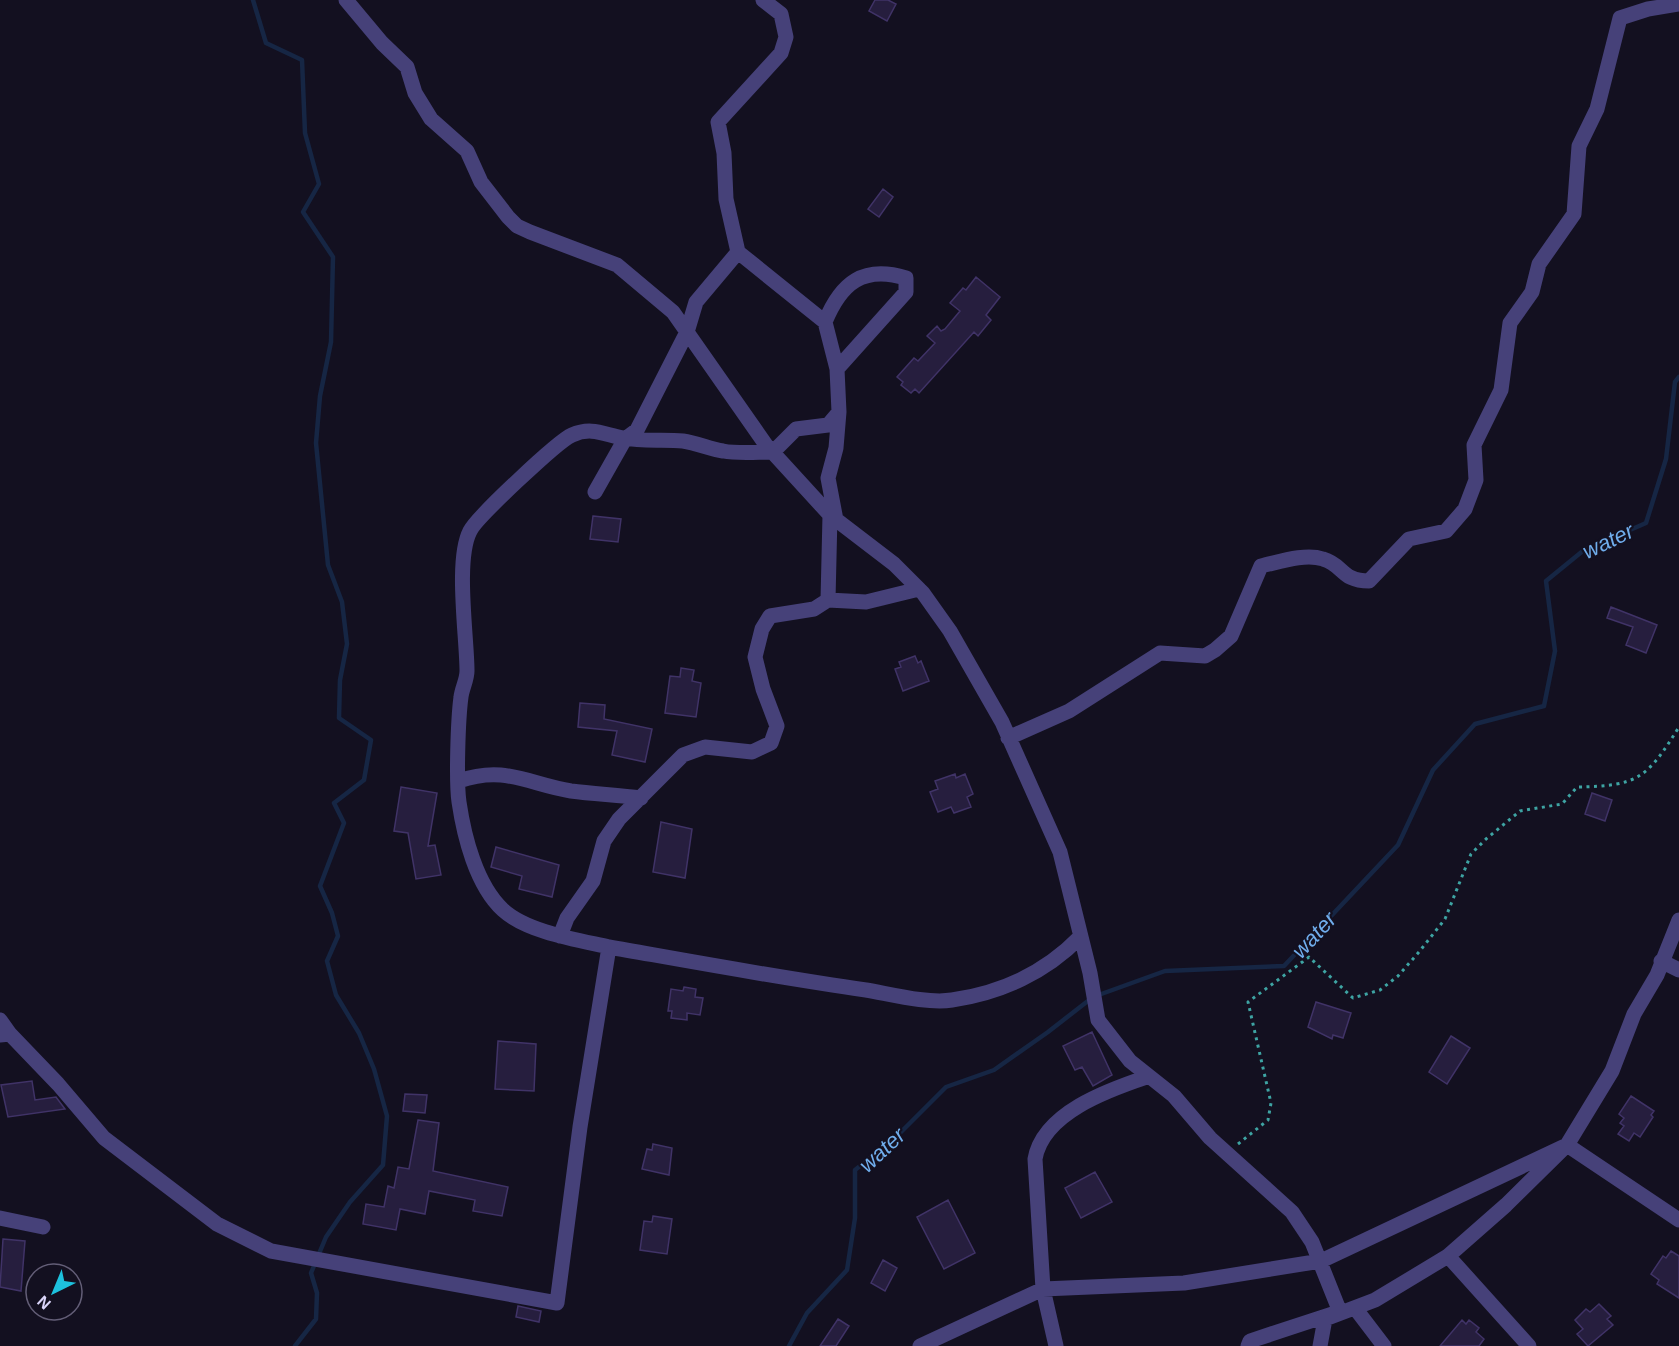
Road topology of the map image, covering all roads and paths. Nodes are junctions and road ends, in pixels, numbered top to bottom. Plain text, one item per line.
1 (346, 0) edge
2 (763, 0) edge
3 (1679, 4) edge
4 (738, 252) junction
5 (795, 298) junction
6 (835, 298) junction
7 (825, 322) junction
8 (687, 332) junction
9 (837, 369) junction
10 (839, 412) junction
11 (625, 439) junction
12 (773, 452) junction
13 (595, 492) dead end
14 (833, 517) junction
15 (919, 589) junction
16 (828, 600) junction
17 (1679, 727) edge
18 (1008, 738) junction
19 (459, 781) junction
20 (640, 798) junction
21 (1679, 920) edge
22 (560, 936) junction
23 (1080, 937) junction
24 (609, 947) junction
25 (1661, 961) junction
26 (1679, 970) edge
27 (0, 1020) edge
28 (5, 1035) edge
29 (1147, 1077) junction
30 (1567, 1145) junction
31 (1227, 1153) junction
32 (0, 1218) edge
33 (1679, 1220) edge
34 (43, 1227) dead end
35 (1448, 1256) junction
36 (1321, 1261) junction
37 (1043, 1289) junction
38 (1343, 1311) junction
39 (920, 1346) edge
40 (1056, 1346) edge
41 (1248, 1346) edge
42 (1320, 1346) edge
43 (1384, 1346) edge
44 (1529, 1346) edge

1 - 8 street
2 - 4 street
3 - 18 street
4 - 5 street
4 - 8 street
5 - 6 street
5 - 7 street
6 - 7 street
6 - 9 street
7 - 9 street
8 - 11 street
8 - 12 street
9 - 10 street
10 - 12 street
10 - 14 street
11 - 12 street
11 - 13 street
11 - 19 street
12 - 14 street
14 - 15 street
14 - 16 street
15 - 16 street
15 - 18 street
16 - 20 street
17 - 31 path
18 - 23 street
19 - 20 street
19 - 22 street
20 - 22 street
21 - 25 street
22 - 24 street
23 - 24 street
23 - 29 street
24 - 28 street
25 - 26 street
25 - 30 street
27 - 28 street
29 - 31 street
29 - 37 street
30 - 33 street
30 - 35 street
30 - 36 street
31 - 36 street
32 - 34 street
35 - 38 street
35 - 44 street
36 - 37 street
36 - 38 street
37 - 39 street
37 - 40 street
38 - 41 street
38 - 42 street
38 - 43 street

